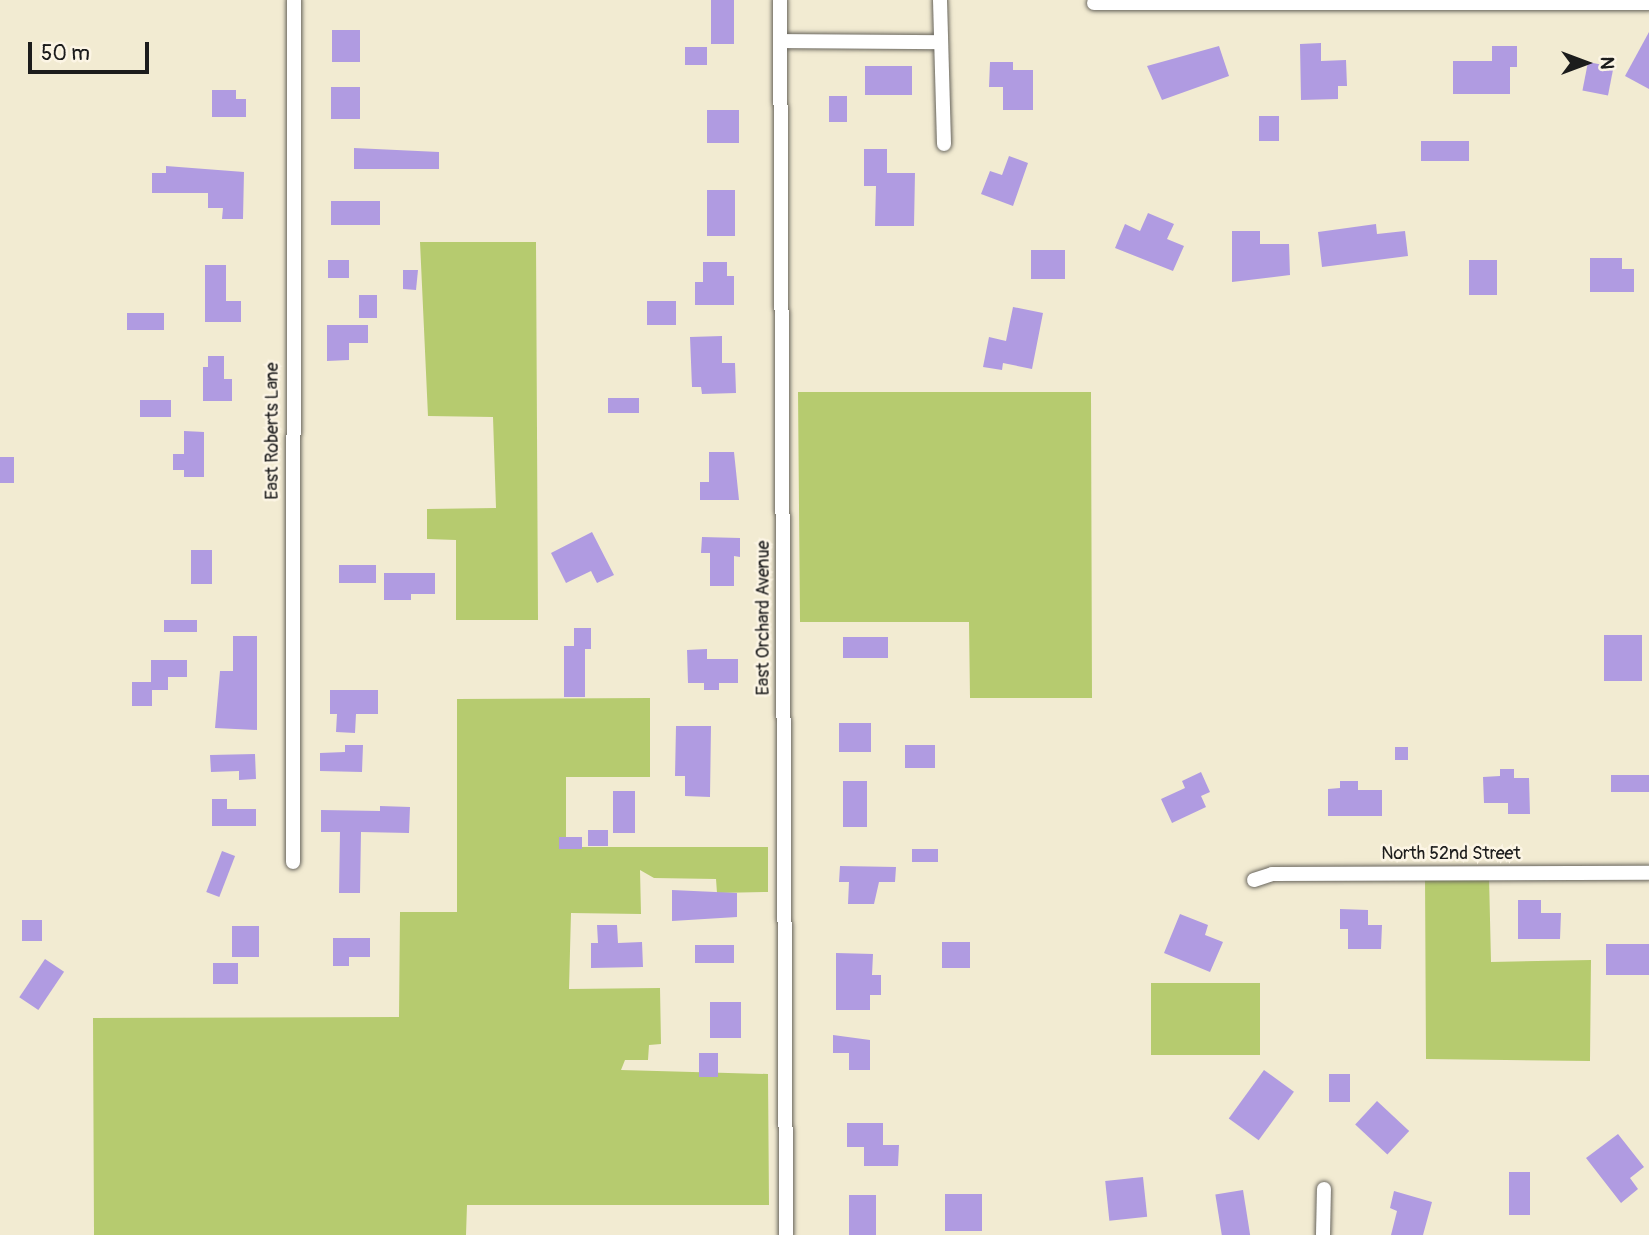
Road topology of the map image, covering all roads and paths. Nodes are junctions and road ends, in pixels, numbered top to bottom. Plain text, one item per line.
1 (294, 0) edge
2 (780, 0) edge
3 (940, 0) edge
4 (1094, 3) dead end
5 (1649, 3) edge
6 (780, 41) junction
7 (941, 42) junction
8 (944, 144) dead end
9 (293, 862) dead end
10 (1649, 873) edge
11 (1254, 880) dead end
12 (1324, 1189) dead end
13 (786, 1235) edge
14 (1323, 1235) edge

1 - 9 street, East Roberts Lane
2 - 6 street, East Orchard Avenue
3 - 7 street
4 - 5 street
6 - 7 street
6 - 13 street, East Orchard Avenue
7 - 8 street
10 - 11 street, North 52nd Street
12 - 14 street

